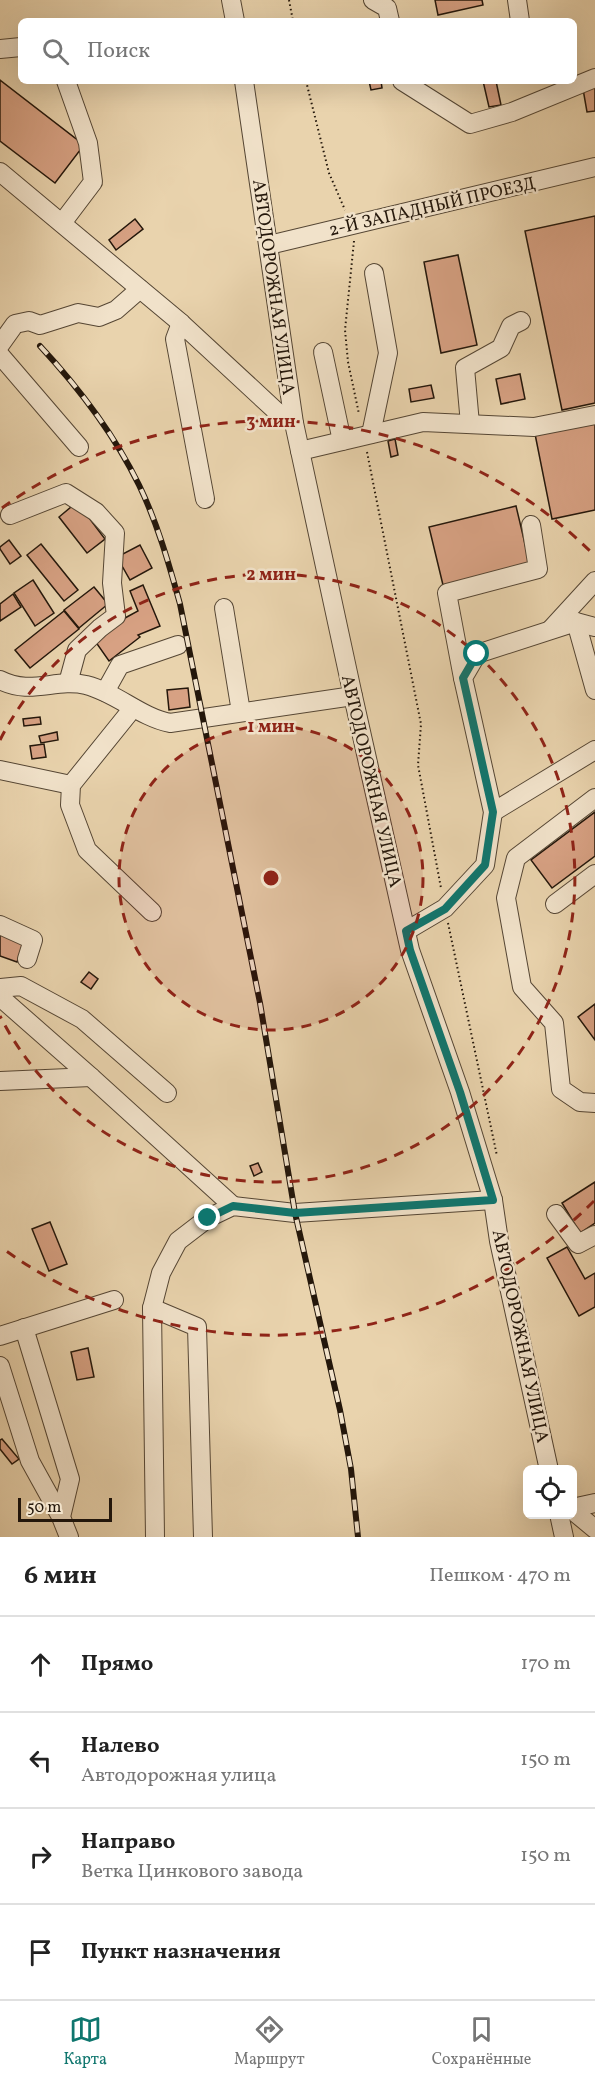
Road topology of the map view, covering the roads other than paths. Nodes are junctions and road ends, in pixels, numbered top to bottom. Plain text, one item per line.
1 (231, 0) edge
2 (517, 0) edge
3 (234, 18) edge
4 (520, 18) edge
5 (18, 47) edge
6 (0, 48) edge
7 (595, 78) edge
8 (67, 84) edge
9 (244, 84) edge
10 (407, 84) edge
11 (595, 167) edge
12 (0, 172) edge
13 (62, 224) junction
14 (269, 244) junction
15 (374, 273) dead end
16 (140, 289) junction
17 (521, 321) dead end
18 (181, 322) junction
19 (0, 345) edge
20 (323, 352) dead end
21 (0, 355) edge
22 (595, 415) edge
23 (294, 423) junction
24 (470, 424) junction
25 (367, 435) junction
26 (342, 441) junction
27 (79, 447) dead end
28 (300, 451) junction
29 (205, 499) dead end
30 (10, 515) dead end
31 (531, 525) dead end
32 (595, 581) edge
33 (224, 608) dead end
34 (576, 622) junction
35 (595, 627) edge
36 (550, 630) junction
37 (178, 645) dead end
38 (463, 678) junction
39 (0, 680) edge
40 (68, 683) junction
41 (595, 690) edge
42 (105, 692) junction
43 (353, 696) junction
44 (133, 708) junction
45 (241, 712) junction
46 (595, 750) edge
47 (0, 770) edge
48 (71, 785) junction
49 (595, 798) edge
50 (493, 812) junction
51 (595, 874) edge
52 (555, 904) dead end
53 (152, 912) dead end
54 (0, 925) edge
55 (406, 931) junction
56 (27, 959) dead end
57 (0, 988) edge
58 (0, 997) edge
59 (92, 1077) junction
60 (0, 1081) edge
61 (167, 1094) dead end
62 (595, 1103) edge
63 (493, 1200) junction
64 (233, 1206) junction
65 (556, 1214) dead end
66 (595, 1235) edge
67 (114, 1300) dead end
68 (152, 1308) junction
69 (24, 1328) junction
70 (0, 1335) edge
71 (0, 1366) edge
72 (548, 1465) edge
73 (595, 1503) edge
74 (577, 1508) edge
75 (577, 1513) edge
76 (61, 1517) junction
77 (560, 1519) edge
78 (595, 1529) edge
79 (69, 1537) edge
80 (155, 1537) edge
81 (203, 1537) edge
82 (564, 1537) edge

1 - 3 street
2 - 4 street
5 - 6 street
7 - 10 street
8 - 13 street
9 - 14 street, АВТОДОРОЖНАЯ УЛИЦА
11 - 14 street, 2-Й ЗАПАДНЫЙ ПРОЕЗД
12 - 13 street
13 - 16 street
14 - 23 street, АВТОДОРОЖНАЯ УЛИЦА
15 - 25 street
16 - 18 street
16 - 19 street
17 - 24 street
18 - 23 street
18 - 29 street
20 - 26 street
21 - 27 street
22 - 24 street
23 - 28 street, АВТОДОРОЖНАЯ УЛИЦА
24 - 25 street
25 - 26 street
26 - 28 street
28 - 43 street, АВТОДОРОЖНАЯ УЛИЦА
30 - 40 street
31 - 38 street
32 - 36 street
33 - 45 street
34 - 35 street
34 - 36 street
34 - 41 street
36 - 38 street
37 - 42 street
38 - 50 street
39 - 40 street
40 - 42 street
42 - 44 street
43 - 45 street
43 - 55 street, АВТОДОРОЖНАЯ УЛИЦА
44 - 45 street
44 - 48 street
46 - 50 street
47 - 48 street
48 - 53 street
49 - 62 street
50 - 55 street
51 - 52 street
54 - 56 street
55 - 63 street, АВТОДОРОЖНАЯ УЛИЦА
57 - 61 street
58 - 59 street
59 - 60 street
59 - 64 street
63 - 64 street
63 - 72 street, АВТОДОРОЖНАЯ УЛИЦА
64 - 68 street
65 - 66 street
67 - 69 street
68 - 80 street
68 - 81 street
69 - 70 street
69 - 76 street
71 - 76 street
73 - 74 street
75 - 78 street
76 - 79 street
77 - 82 street

